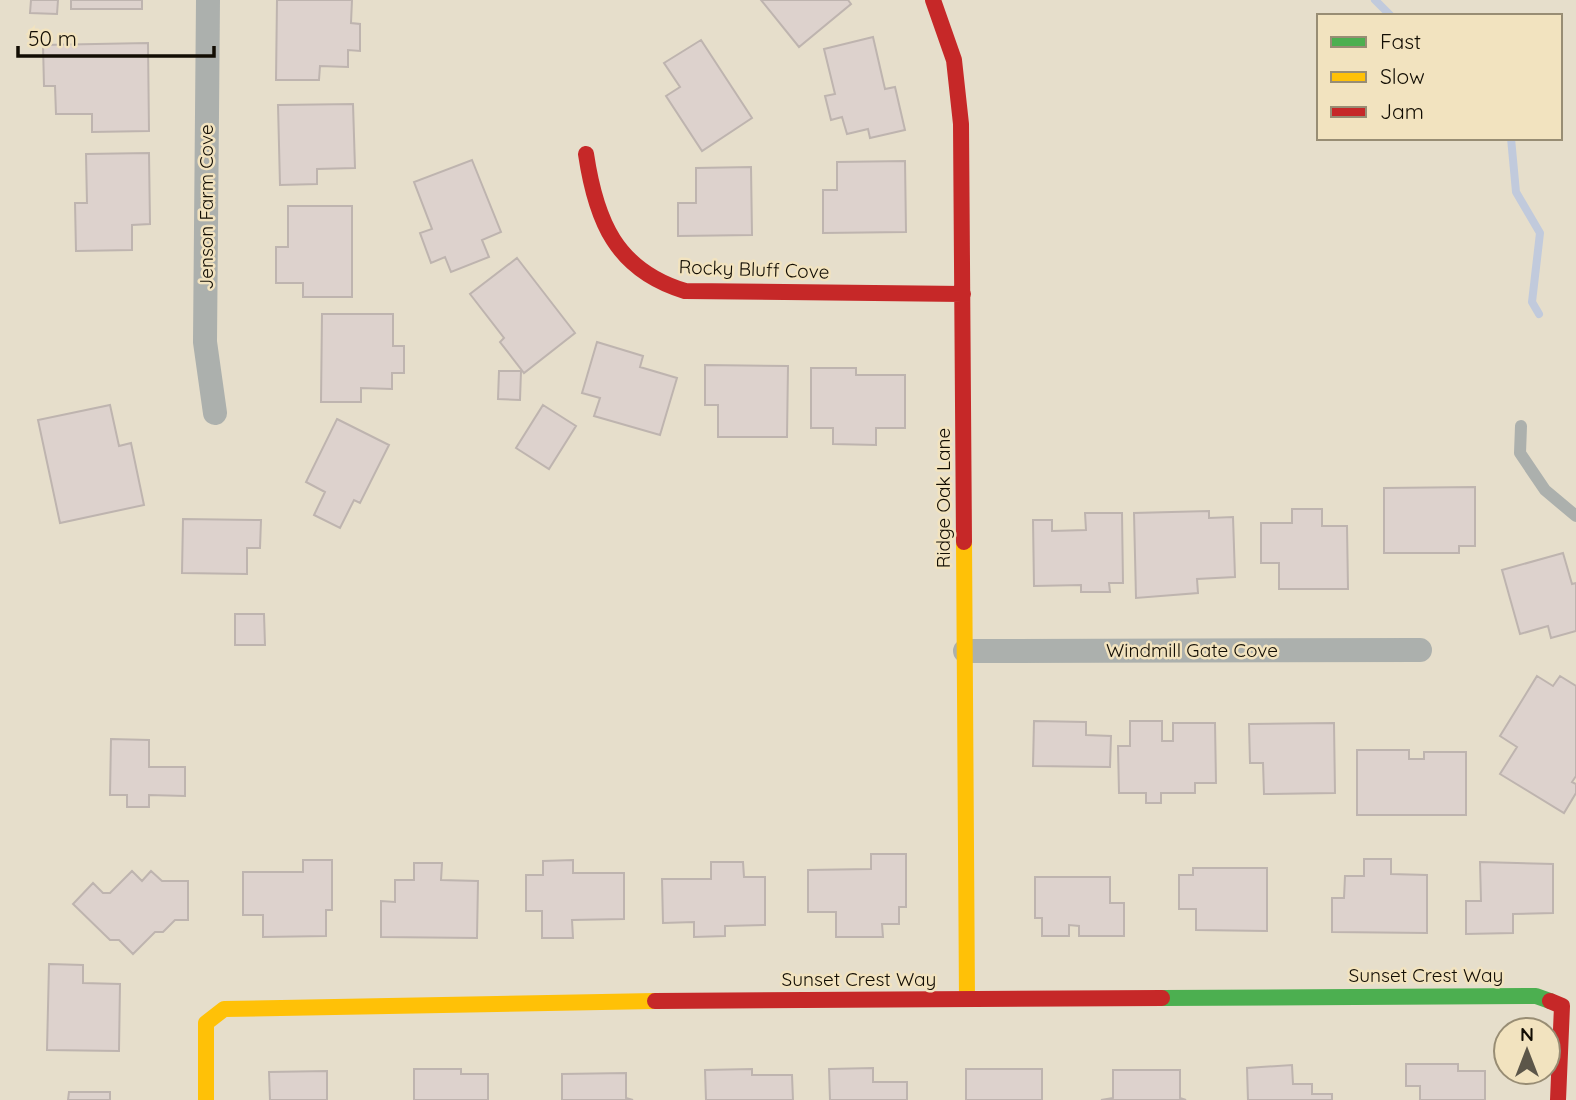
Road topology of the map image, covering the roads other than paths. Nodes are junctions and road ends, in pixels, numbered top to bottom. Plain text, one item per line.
1 (208, 0) edge
2 (933, 0) edge
3 (586, 154) dead end
4 (962, 294) junction
5 (215, 413) dead end
6 (1521, 426) dead end
7 (1576, 516) edge
8 (1420, 650) dead end
9 (965, 651) junction
10 (968, 999) junction
11 (205, 1100) edge
12 (1558, 1100) edge

1 - 5 street, Jenson Farm Cove
2 - 4 street, Ridge Oak Lane
3 - 4 street, Rocky Bluff Cove
4 - 9 street, Ridge Oak Lane
6 - 7 lane
8 - 9 street, Windmill Gate Cove
9 - 10 street, Ridge Oak Lane
10 - 11 street, Sunset Crest Way
10 - 12 street, Sunset Crest Way

